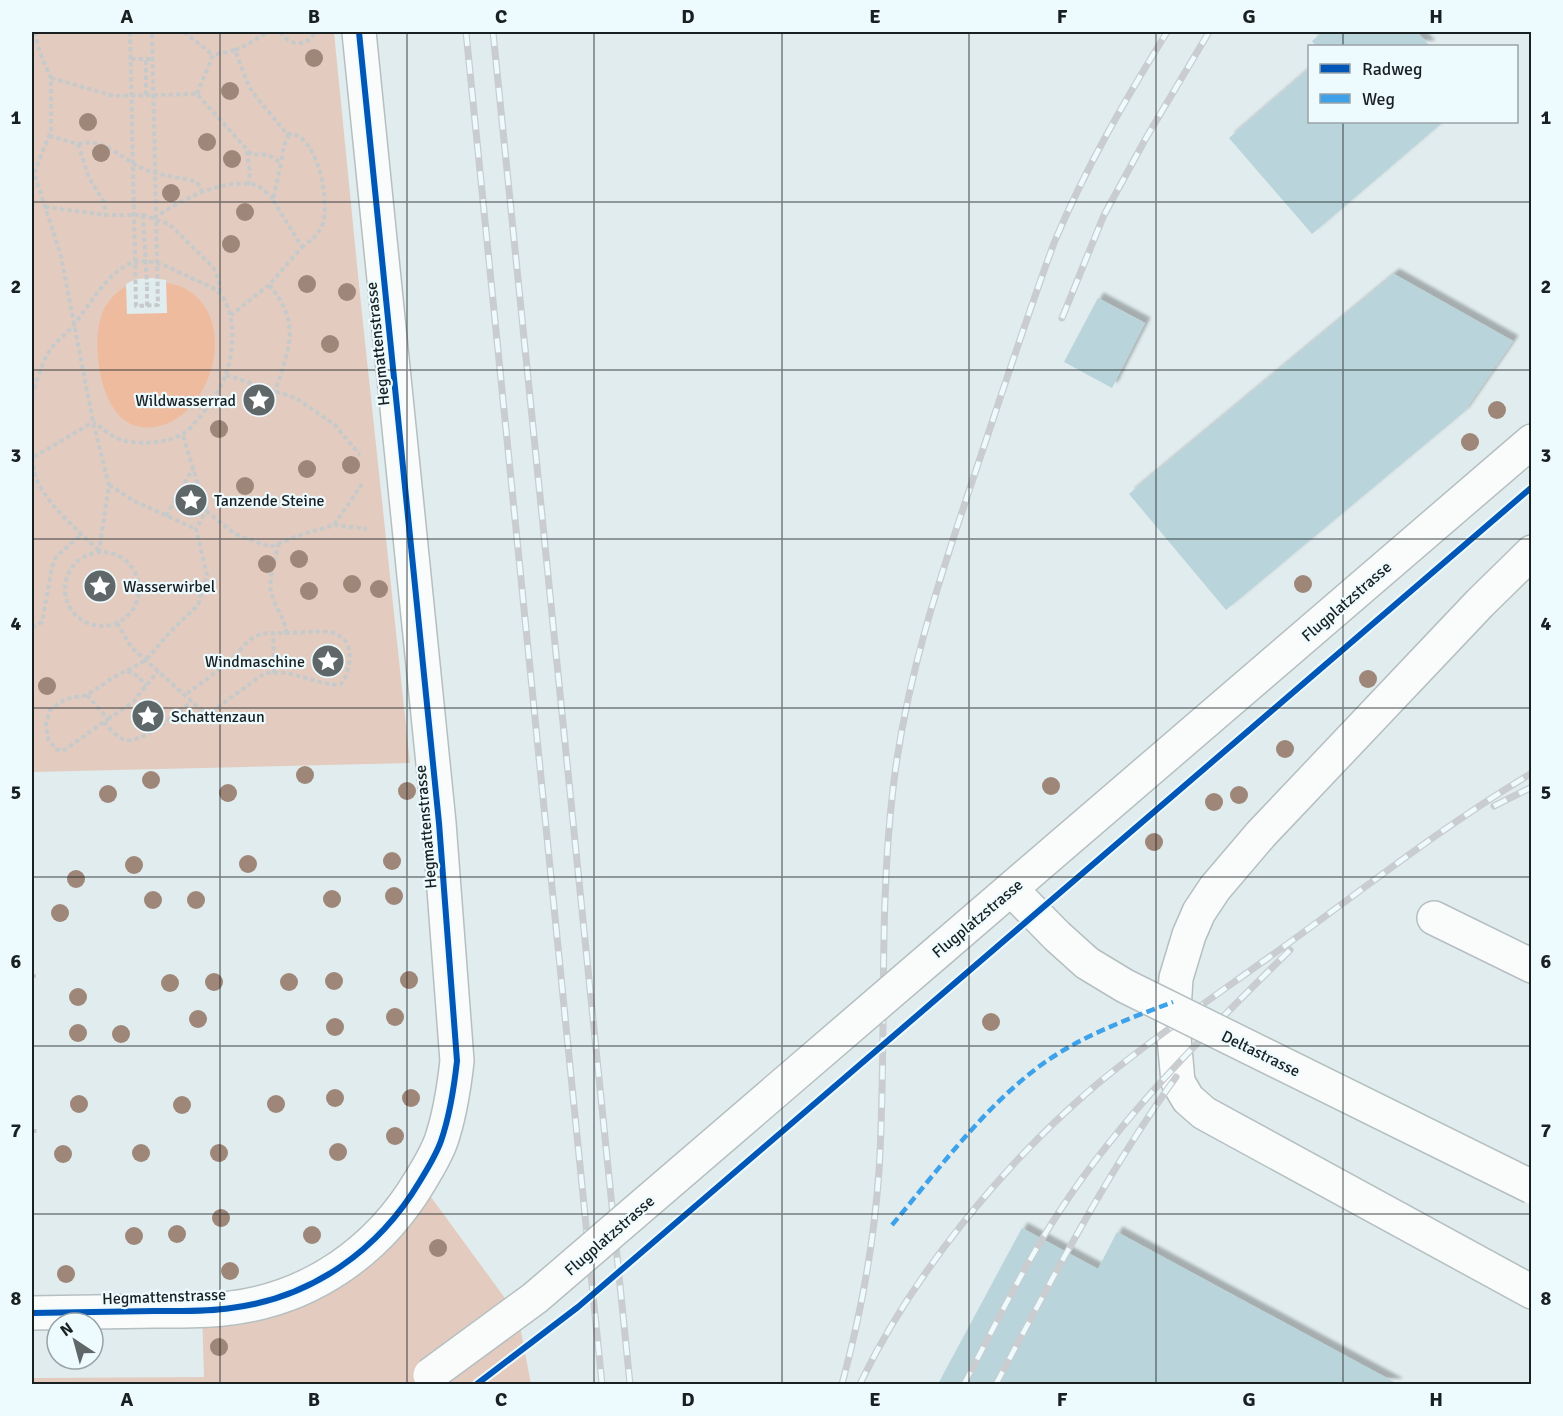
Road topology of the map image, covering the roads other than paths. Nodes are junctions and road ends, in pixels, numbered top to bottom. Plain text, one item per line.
1 (359, 32) edge
2 (1532, 441) edge
3 (1532, 552) edge
4 (1011, 889) junction
5 (1434, 918) dead end
6 (1532, 966) edge
7 (1532, 1187) edge
8 (1532, 1292) edge
9 (32, 1312) edge
10 (422, 1380) edge

1 - 9 street, Hegmattenstrasse
2 - 4 street, Flugplatzstrasse
3 - 8 street
4 - 7 street, Deltastrasse, bridge
4 - 10 street, Flugplatzstrasse, bridge
5 - 6 street

